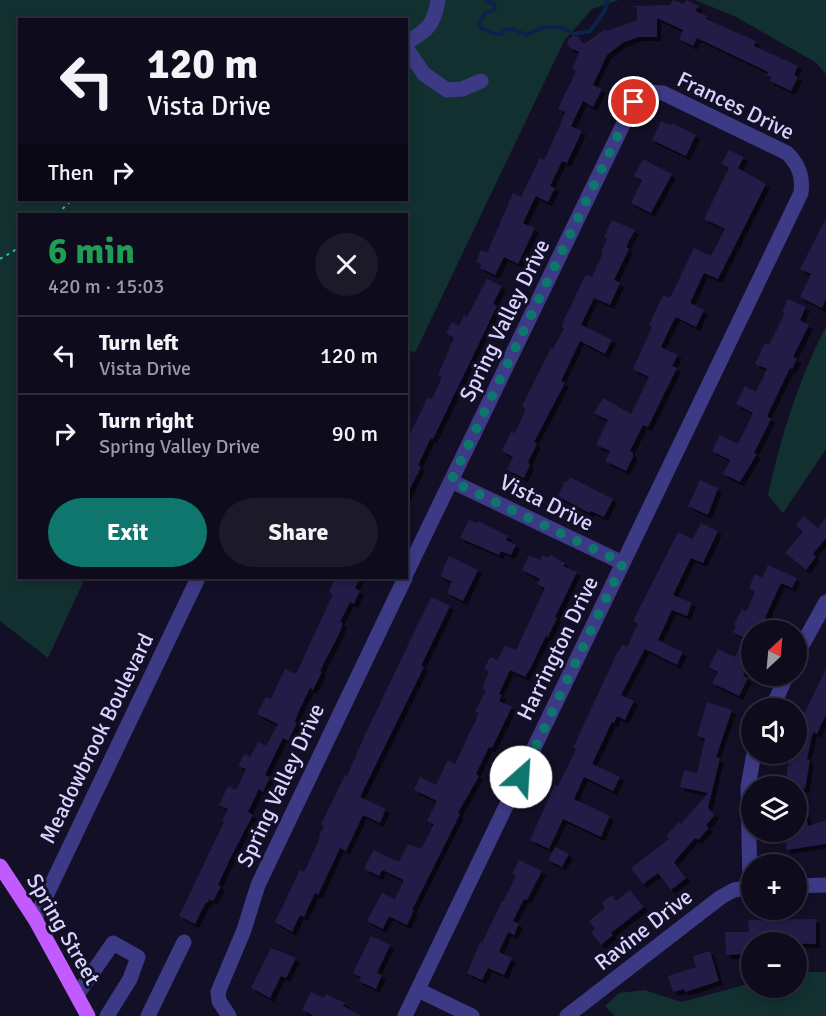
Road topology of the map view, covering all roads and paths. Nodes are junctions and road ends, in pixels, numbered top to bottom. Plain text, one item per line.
1 (438, 2) edge
2 (408, 42) edge
3 (408, 51) edge
4 (482, 81) dead end
5 (648, 92) joint
6 (799, 168) joint
7 (71, 201) edge
8 (58, 213) edge
9 (18, 248) edge
10 (0, 259) edge
11 (451, 481) junction
12 (623, 563) junction
13 (408, 572) edge
14 (198, 579) edge
15 (405, 579) edge
16 (826, 602) edge
17 (807, 633) edge
18 (752, 764) edge
19 (750, 854) edge
20 (0, 866) edge
21 (826, 885) edge
22 (807, 886) edge
23 (741, 889) edge
24 (35, 919) junction
25 (184, 942) dead end
26 (418, 990) junction
27 (76, 995) junction
28 (574, 1014) edge
29 (88, 1016) edge
30 (107, 1016) edge
31 (148, 1016) edge
32 (229, 1016) edge
33 (405, 1016) edge
34 (472, 1016) edge

1 - 2 street
3 - 4 street
5 - 6 street, Frances Drive
5 - 11 street, Spring Valley Drive
6 - 12 street, Harrington Drive
7 - 8 path
9 - 10 path
11 - 12 street, Vista Drive
11 - 13 street, Spring Valley Drive
12 - 26 street, Harrington Drive
14 - 24 street, Meadowbrook Boulevard
15 - 32 street, Spring Valley Drive
16 - 17 street
18 - 19 street
20 - 24 main road, Spring Street
21 - 22 street
23 - 28 street, Ravine Drive
24 - 27 main road, Spring Street
25 - 31 street
26 - 33 street, Harrington Drive
26 - 34 street
27 - 29 main road, Spring Street
27 - 30 street

